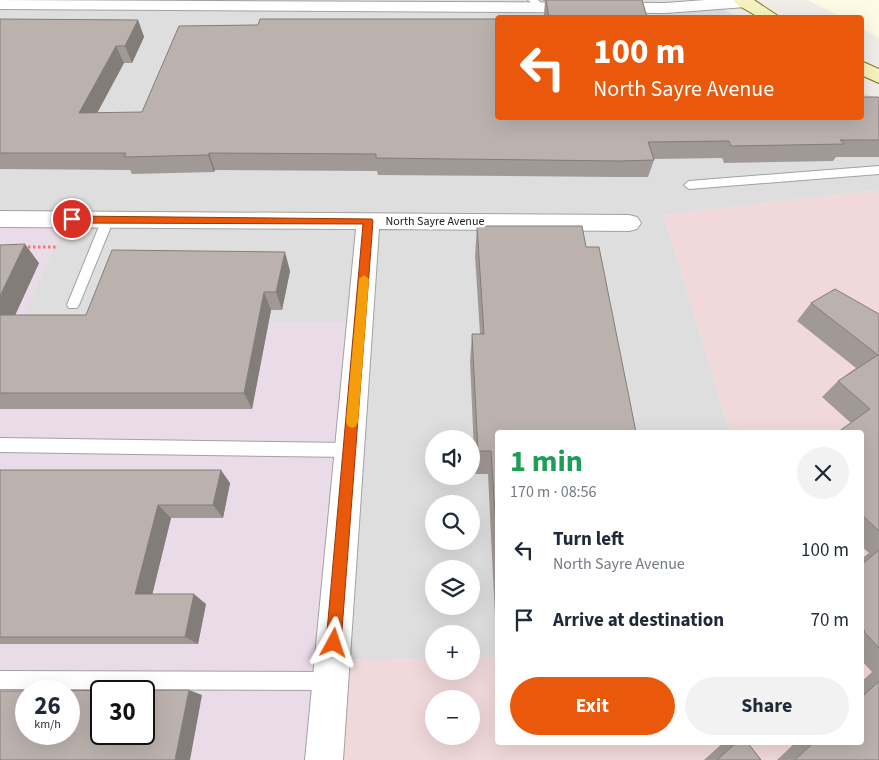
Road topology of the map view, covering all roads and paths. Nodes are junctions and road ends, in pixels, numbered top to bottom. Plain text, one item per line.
1 (748, 1) edge
2 (537, 3) edge
3 (0, 4) edge
4 (769, 15) edge
5 (864, 69) edge
6 (879, 77) edge
7 (879, 170) edge
8 (689, 185) dead end
9 (0, 219) edge
10 (108, 220) junction
11 (368, 221) junction
12 (629, 222) dead end
13 (19, 247) edge
14 (57, 247) dead end
15 (73, 306) dead end
16 (0, 445) edge
17 (350, 450) junction
18 (0, 680) edge
19 (330, 681) junction
20 (324, 760) edge

1 - 2 street
1 - 4 main road
2 - 3 street
5 - 6 main road
7 - 8 lane
9 - 10 street, North Sayre Avenue
10 - 11 street, North Sayre Avenue
10 - 15 lane
11 - 12 street, North Sayre Avenue
11 - 17 street
13 - 14 path
16 - 17 lane
17 - 19 street
18 - 19 lane
19 - 20 street

